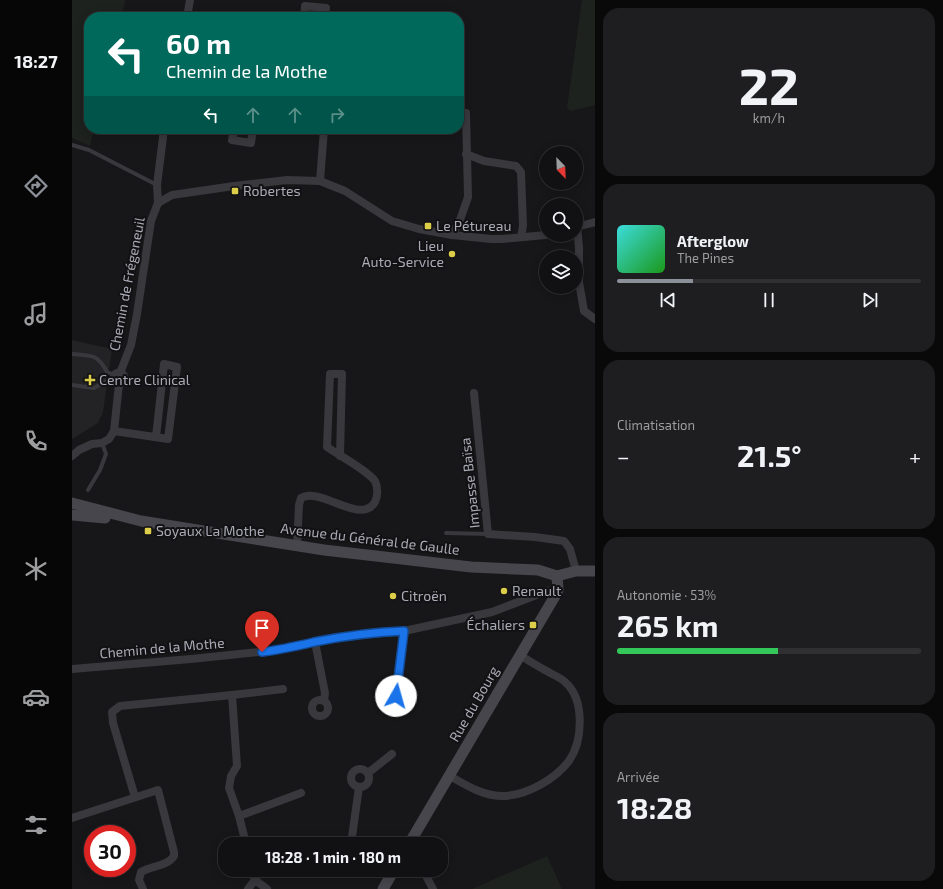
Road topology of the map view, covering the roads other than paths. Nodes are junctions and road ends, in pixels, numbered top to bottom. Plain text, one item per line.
1 (190, 0) edge
2 (188, 12) edge
3 (304, 12) edge
4 (326, 12) edge
5 (466, 113) dead end
6 (163, 134) edge
7 (233, 134) edge
8 (252, 134) edge
9 (324, 134) edge
10 (72, 145) edge
11 (466, 154) junction
12 (320, 181) junction
13 (157, 185) junction
14 (158, 203) junction
15 (595, 222) edge
16 (583, 225) edge
17 (452, 235) junction
18 (539, 236) edge
19 (520, 237) junction
20 (578, 242) edge
21 (595, 319) edge
22 (72, 354) edge
23 (117, 378) junction
24 (72, 385) edge
25 (474, 393) dead end
26 (114, 431) junction
27 (156, 437) junction
28 (102, 443) junction
29 (72, 456) edge
30 (340, 456) junction
31 (88, 490) dead end
32 (72, 503) edge
33 (72, 515) edge
34 (141, 521) junction
35 (446, 533) dead end
36 (488, 534) junction
37 (297, 546) junction
38 (576, 571) junction
39 (595, 571) edge
40 (557, 576) junction
41 (558, 590) junction
42 (404, 631) junction
43 (315, 642) junction
44 (520, 655) junction
45 (72, 669) edge
46 (283, 689) dead end
47 (232, 695) junction
48 (396, 696) dead end
49 (324, 700) dead end
50 (392, 754) dead end
51 (368, 773) junction
52 (450, 776) junction
53 (359, 787) junction
54 (301, 793) dead end
55 (135, 797) junction
56 (239, 816) junction
57 (72, 818) edge
58 (244, 837) edge
59 (352, 837) edge
60 (413, 837) edge
61 (254, 877) edge
62 (390, 877) edge
63 (427, 877) edge
64 (255, 880) junction
65 (143, 889) edge
66 (248, 889) edge
67 (267, 889) edge
68 (383, 889) edge
69 (433, 889) edge

1 - 2 street
3 - 4 street
5 - 11 street
6 - 13 street, Chemin de Frégeneuil
7 - 8 street
9 - 12 street
10 - 13 lane
11 - 17 street
11 - 19 street
12 - 14 street
12 - 17 street
13 - 14 street, Chemin de Frégeneuil
14 - 23 street, Chemin de Frégeneuil
15 - 16 street
17 - 19 street
18 - 19 street
20 - 21 street
22 - 23 lane
23 - 24 lane
23 - 26 street, Chemin de Frégeneuil
25 - 36 street, Impasse Baïsa
26 - 27 street
26 - 28 street
27 - 27 street
28 - 29 street
28 - 31 lane
30 - 30 street
30 - 37 street
32 - 34 main road, Avenue du Général de Gaulle
33 - 34 main road, Avenue du Général de Gaulle
34 - 37 main road, Avenue du Général de Gaulle
35 - 36 lane
36 - 38 street, Impasse Baïsa
37 - 40 main road, Avenue du Général de Gaulle
38 - 39 main road
38 - 40 main road
40 - 41 main road
41 - 42 street, Chemin de la Mothe
41 - 44 main road, Rue du Bourg
42 - 43 street, Chemin de la Mothe
42 - 48 street
43 - 45 street, Chemin de la Mothe
43 - 49 street
44 - 52 main road, Rue du Bourg
44 - 52 street
46 - 47 street
47 - 55 street
47 - 56 street
50 - 51 street
51 - 53 street
51 - 53 street
52 - 60 main road, Rue du Bourg
53 - 59 street
54 - 56 street
55 - 57 street
55 - 65 street
56 - 58 street
61 - 64 street
62 - 68 main road
63 - 69 street
64 - 66 street
64 - 67 street

